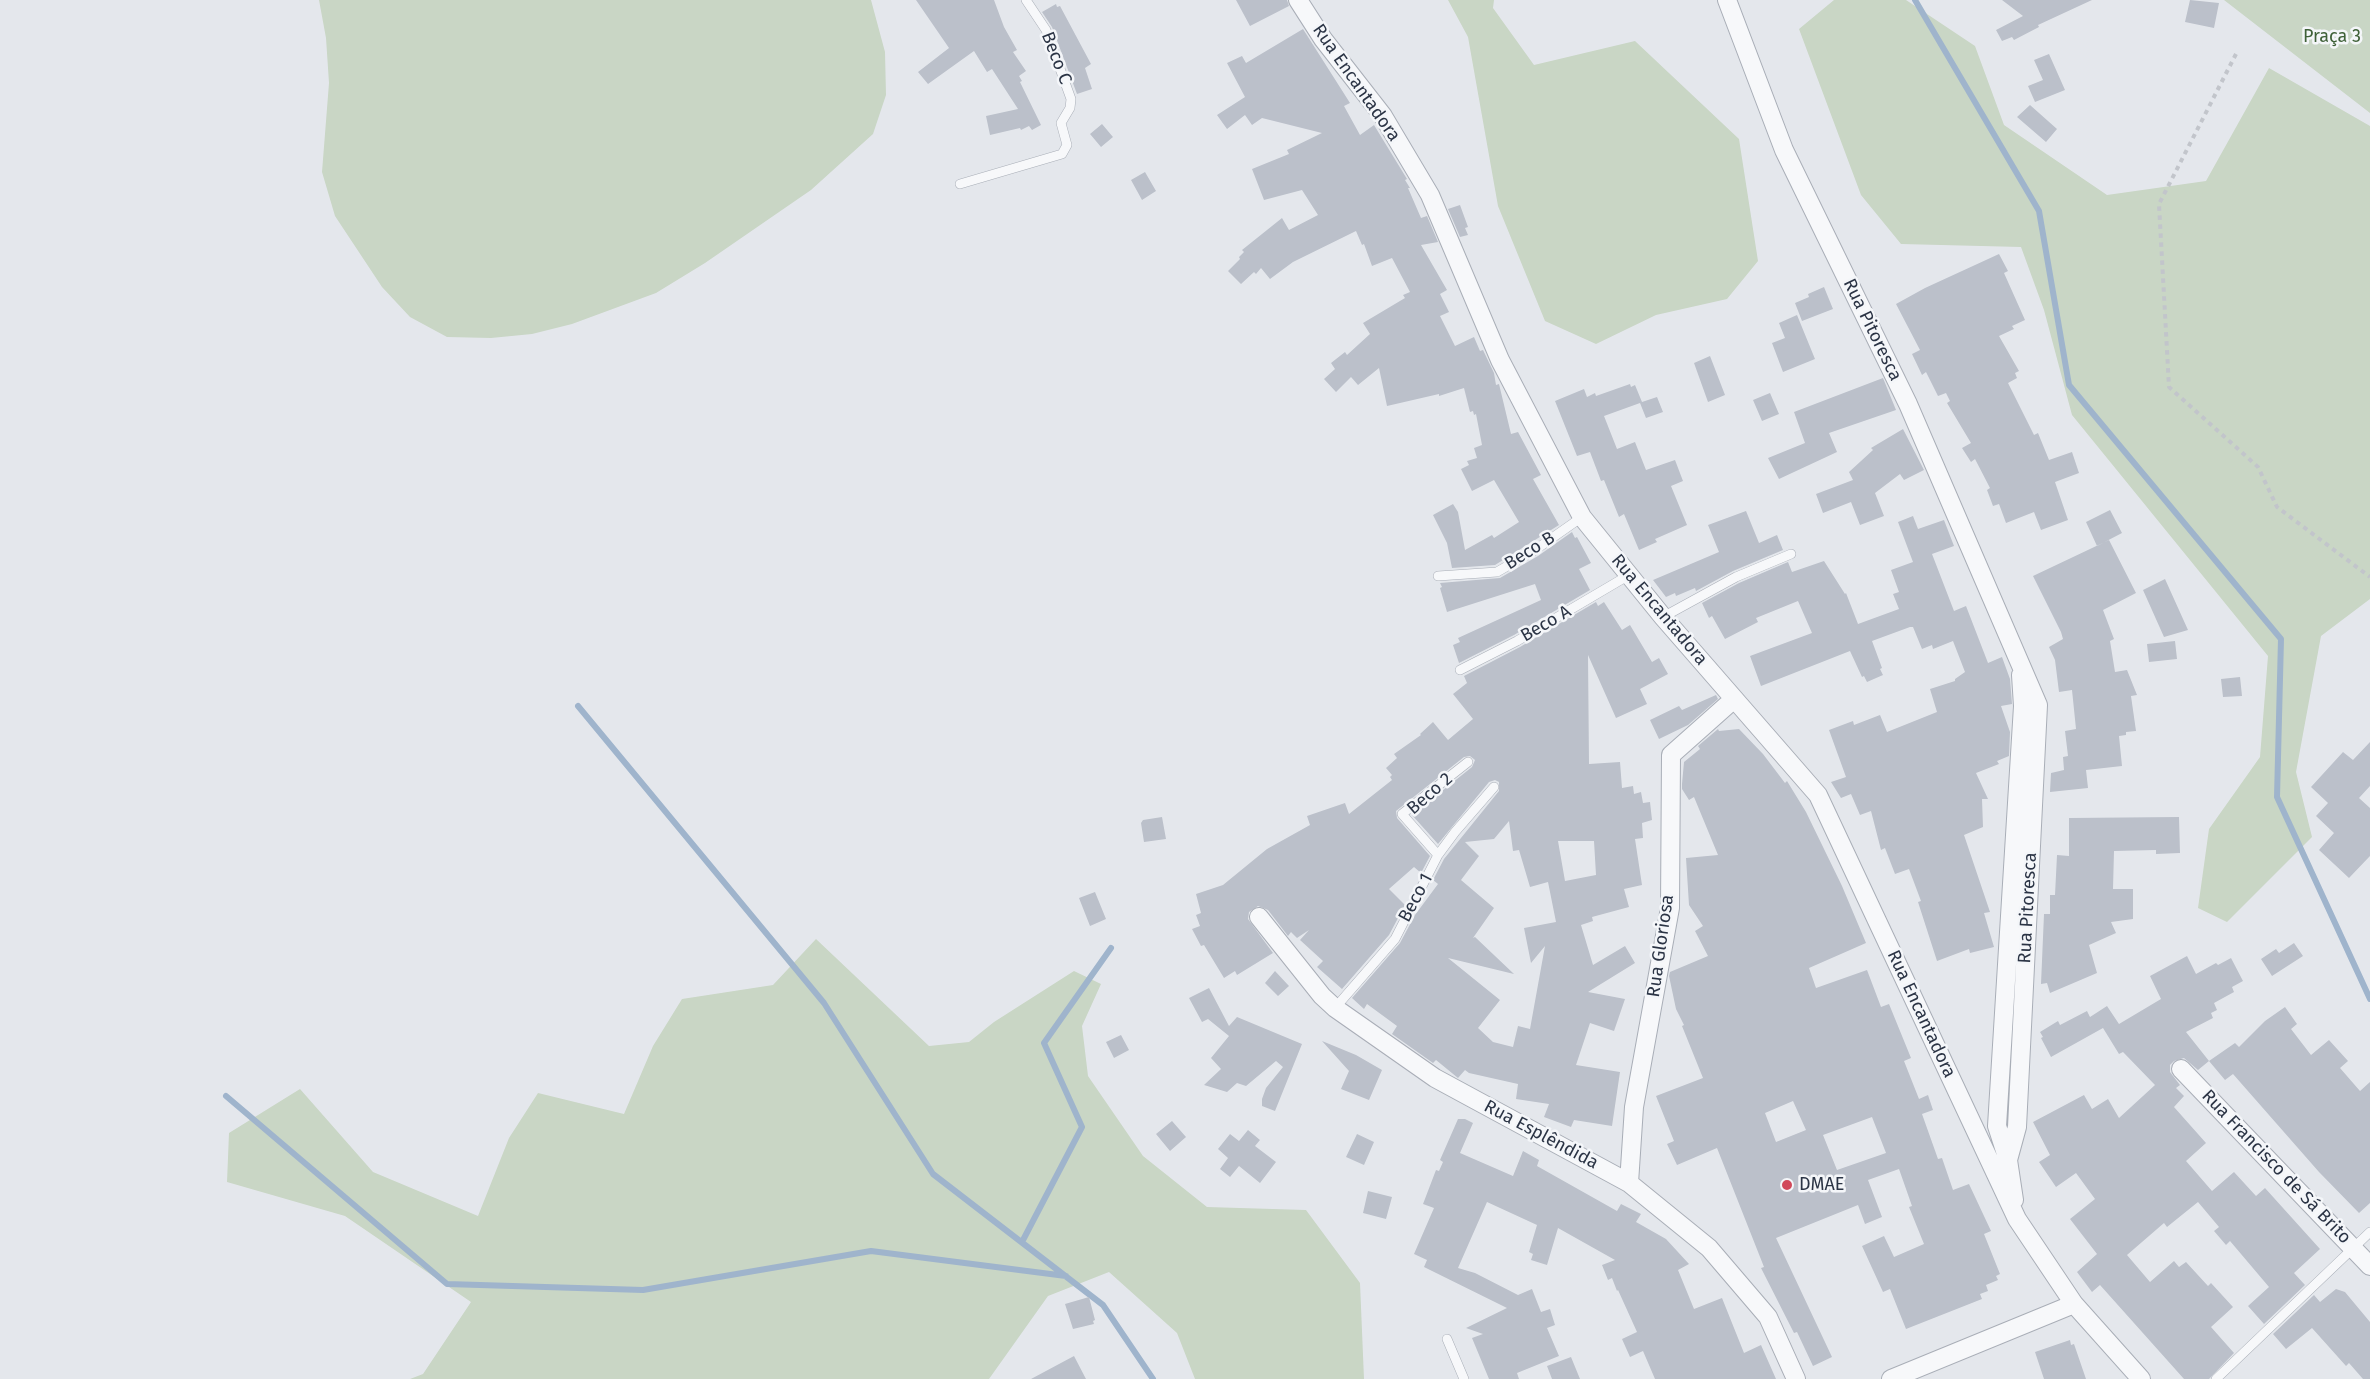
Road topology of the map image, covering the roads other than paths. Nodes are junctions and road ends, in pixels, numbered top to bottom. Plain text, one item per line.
1 (1026, 0) edge
2 (1298, 0) edge
3 (1727, 0) edge
4 (960, 184) dead end
5 (1582, 517) junction
6 (1791, 554) dead end
7 (1629, 575) junction
8 (1438, 576) dead end
9 (1663, 617) junction
10 (1460, 670) dead end
11 (1734, 699) junction
12 (1468, 762) dead end
13 (1494, 787) dead end
14 (1438, 855) junction
15 (1259, 917) dead end
16 (1335, 1008) junction
17 (2181, 1069) dead end
18 (1629, 1183) junction
19 (2017, 1219) junction
20 (2370, 1232) edge
21 (2353, 1247) junction
22 (2370, 1266) edge
23 (2074, 1304) junction
24 (1447, 1339) dead end
25 (1464, 1379) edge
26 (1797, 1379) edge
27 (1891, 1379) edge
28 (2141, 1379) edge
29 (2216, 1379) edge

1 - 4 lane, Beco C
2 - 5 street, Rua Encantadora
3 - 19 street, Rua Pitoresca
5 - 7 street, Rua Encantadora
5 - 8 lane, Beco B
6 - 9 lane
7 - 9 street, Rua Encantadora
7 - 10 lane, Beco A
9 - 11 street, Rua Encantadora
11 - 18 street, Rua Gloriosa
11 - 19 street, Rua Encantadora
12 - 14 lane, Beco 2
13 - 14 lane, Beco 1
14 - 16 lane, Beco 1
15 - 16 street, Rua Esplêndida
16 - 18 street, Rua Esplêndida
17 - 21 street, Rua Francisco de Sá Brito
18 - 26 street, Rua Esplêndida
19 - 23 street, Rua Encantadora
20 - 21 lane
21 - 22 street, Rua Francisco de Sá Brito
21 - 29 lane
23 - 27 street
23 - 28 street, Rua Encantadora
24 - 25 lane

